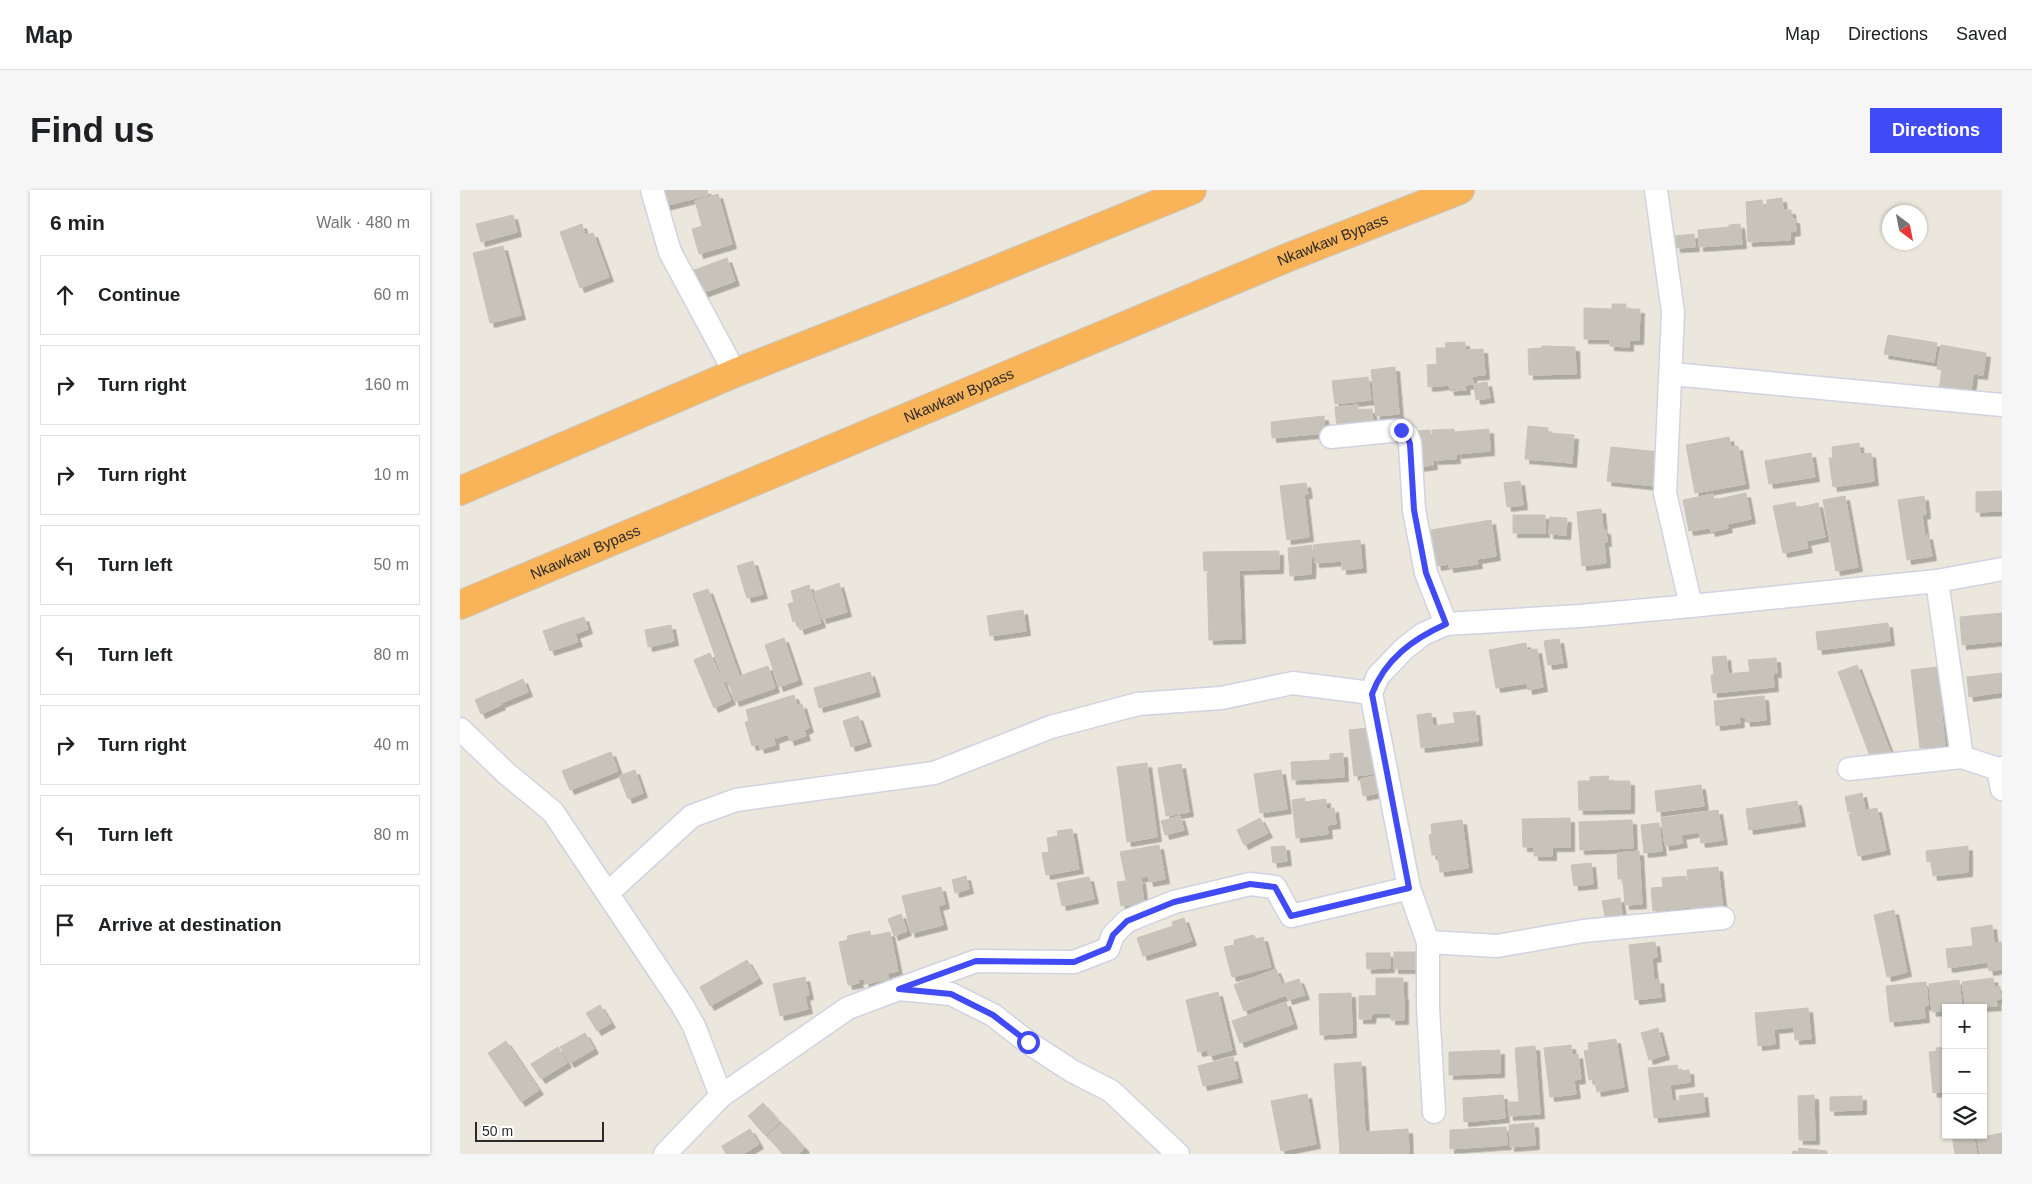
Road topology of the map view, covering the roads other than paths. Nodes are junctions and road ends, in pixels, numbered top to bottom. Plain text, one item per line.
1 (652, 190) edge
2 (1192, 190) edge
3 (1460, 190) edge
4 (1656, 190) edge
5 (735, 373) junction
6 (1672, 374) junction
7 (2002, 405) edge
8 (1331, 436) dead end
9 (460, 491) edge
10 (2002, 569) edge
11 (1937, 581) junction
12 (460, 605) edge
13 (1691, 606) junction
14 (1446, 624) junction
15 (1372, 694) junction
16 (460, 729) edge
17 (1962, 757) junction
18 (1849, 769) dead end
19 (2001, 775) edge
20 (1409, 888) junction
21 (609, 892) junction
22 (1723, 918) dead end
23 (1428, 942) junction
24 (899, 989) junction
25 (721, 1096) junction
26 (1434, 1112) dead end
27 (665, 1154) edge
28 (1178, 1154) edge

1 - 5 street
2 - 5 highway
3 - 12 highway, Nkawkaw Bypass
4 - 6 street
5 - 9 highway
6 - 7 street
6 - 13 street
8 - 14 street
10 - 11 street
11 - 13 street
11 - 17 street
13 - 14 street
14 - 15 street
15 - 20 street
15 - 21 street
16 - 21 street
17 - 18 street
17 - 19 street
20 - 23 street
20 - 24 street
21 - 25 street
22 - 23 street
23 - 26 street
24 - 25 street
24 - 28 street
25 - 27 street

